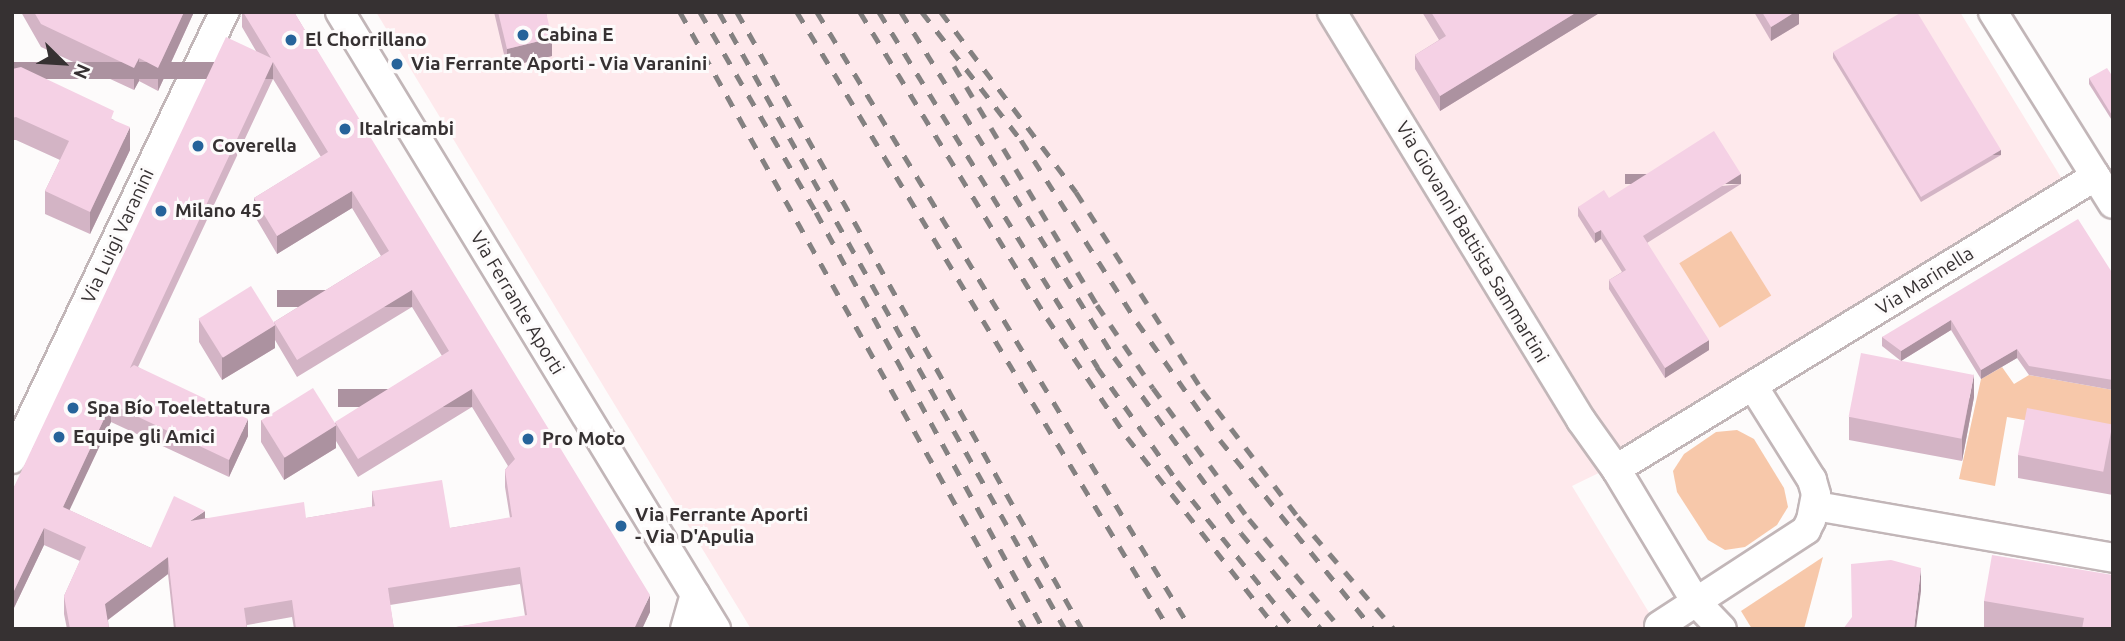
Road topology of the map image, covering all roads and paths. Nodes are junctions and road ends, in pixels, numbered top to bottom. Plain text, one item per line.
1 (224, 12) edge
2 (340, 12) edge
3 (1332, 12) edge
4 (1993, 12) edge
5 (2096, 176) junction
6 (2113, 204) edge
7 (1753, 386) junction
8 (12, 460) edge
9 (1616, 469) junction
10 (1816, 506) junction
11 (2113, 558) edge
12 (695, 594) junction
13 (1697, 615) edge
14 (1659, 626) dead end
15 (685, 629) edge
16 (716, 629) edge
17 (1722, 629) edge

1 - 8 street, Via Luigi Varanini
2 - 12 street, Via Ferrante Aporti
3 - 9 street, Via Giovanni Battista Sammartini
4 - 5 street
5 - 6 street
5 - 7 street, Via Marinella
7 - 9 street, Via Marinella
7 - 10 street
9 - 13 street, Via Giovanni Battista Sammartini
10 - 11 street
10 - 13 street
12 - 15 street
12 - 16 street, Via Ferrante Aporti
13 - 14 street
13 - 17 street

